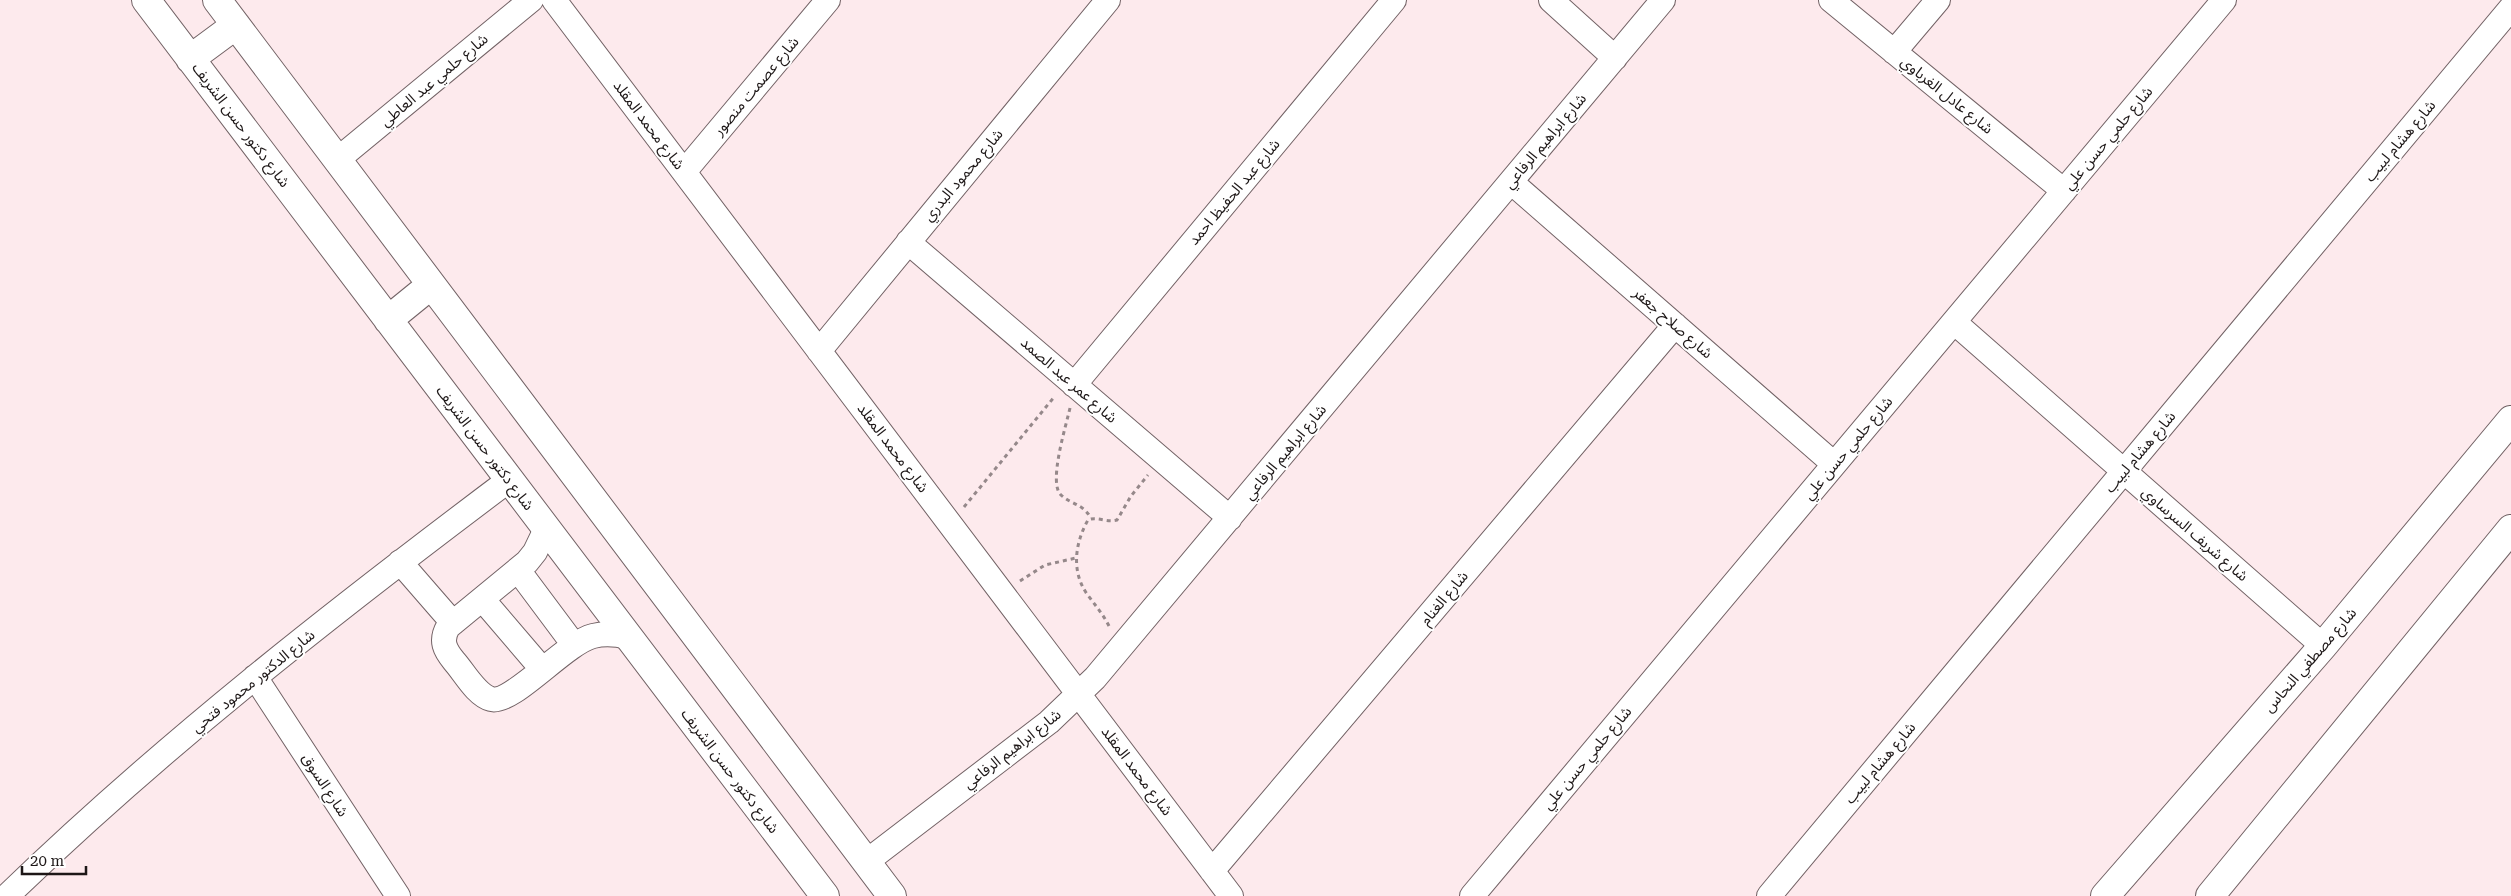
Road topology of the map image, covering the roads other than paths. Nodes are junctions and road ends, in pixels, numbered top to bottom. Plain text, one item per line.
1 (146, 0) edge
2 (217, 0) edge
3 (531, 0) edge
4 (554, 0) edge
5 (828, 0) edge
6 (1108, 0) edge
7 (1394, 0) edge
8 (1551, 0) edge
9 (1663, 0) edge
10 (1830, 0) edge
11 (1938, 0) edge
12 (2224, 0) edge
13 (2511, 8) edge
14 (236, 25) junction
15 (1894, 52) junction
16 (1615, 58) junction
17 (190, 59) junction
18 (338, 160) junction
19 (684, 172) junction
20 (1511, 182) junction
21 (2064, 191) junction
22 (908, 242) junction
23 (431, 285) junction
24 (388, 320) junction
25 (1954, 322) junction
26 (1675, 326) junction
27 (820, 351) junction
28 (1072, 382) junction
29 (2511, 420) edge
30 (1834, 464) junction
31 (2123, 472) junction
32 (509, 480) junction
33 (1230, 518) junction
34 (546, 529) junction
35 (2511, 529) edge
36 (400, 562) junction
37 (518, 570) junction
38 (482, 600) junction
39 (453, 623) junction
40 (628, 637) junction
41 (574, 645) junction
42 (2323, 646) junction
43 (542, 669) junction
44 (255, 677) junction
45 (1079, 695) junction
46 (866, 862) junction
47 (1212, 871) junction
48 (395, 895) edge
49 (8, 896) edge
50 (825, 896) edge
51 (892, 896) edge
52 (1231, 896) edge
53 (1472, 896) edge
54 (1769, 896) edge
55 (2105, 896) edge
56 (2210, 896) edge

1 - 17 main road, شارع دكتور حسن الشريف
2 - 14 main road
3 - 18 street, شارع حلمي عبد العاطي
4 - 19 street, شارع محمد المقلد
5 - 19 street, شارع عصمت منصور
6 - 22 street, شارع محمود البدري
7 - 28 street, شارع عبد الحفيظ احمد
8 - 16 street
9 - 16 street, شارع ابراهيم الرفاعي
10 - 15 street, شارع عادل الغرباوي
11 - 15 street
12 - 21 street, شارع حلمي حسن علي
13 - 31 street, شارع هشام لبيب
14 - 17 main road
14 - 18 main road
15 - 21 street, شارع عادل الغرباوي
16 - 20 street, شارع ابراهيم الرفاعي
17 - 24 main road, شارع دكتور حسن الشريف
18 - 23 main road
19 - 27 street, شارع محمد المقلد
20 - 26 street, شارع صلاح جعفر
20 - 33 street, شارع ابراهيم الرفاعي
21 - 25 street, شارع حلمي حسن علي
22 - 27 street, شارع محمود البدري
22 - 28 street, شارع عمر عبد الصمد
23 - 24 main road
23 - 46 main road
24 - 32 main road, شارع دكتور حسن الشريف
25 - 30 street, شارع حلمي حسن علي
25 - 31 street, شارع شريف السرساوي
26 - 30 street, شارع صلاح جعفر
26 - 47 street, شارع الغنام
27 - 45 street, شارع محمد المقلد
28 - 33 street, شارع عمر عبد الصمد
29 - 42 main road, شارع مصطفي النحاس
30 - 53 street, شارع حلمي حسن علي
31 - 42 street, شارع شريف السرساوي
31 - 54 street, شارع هشام لبيب
32 - 34 main road, شارع دكتور حسن الشريف
32 - 36 street, شارع الدكتور محمود فتحي
33 - 45 street, شارع ابراهيم الرفاعي
34 - 37 street
34 - 40 main road, شارع دكتور حسن الشريف
35 - 56 main road
36 - 39 street
36 - 44 street, شارع الدكتور محمود فتحي
37 - 38 street
37 - 41 street
38 - 39 street
38 - 43 street
39 - 43 street
40 - 41 street
40 - 50 main road, شارع دكتور حسن الشريف
41 - 43 street
42 - 55 main road, شارع مصطفي النحاس
44 - 48 street, شارع السوق
44 - 49 street, شارع الدكتور محمود فتحي
45 - 46 street, شارع ابراهيم الرفاعي
45 - 47 street, شارع محمد المقلد
46 - 51 main road
47 - 52 street, شارع محمد المقلد

